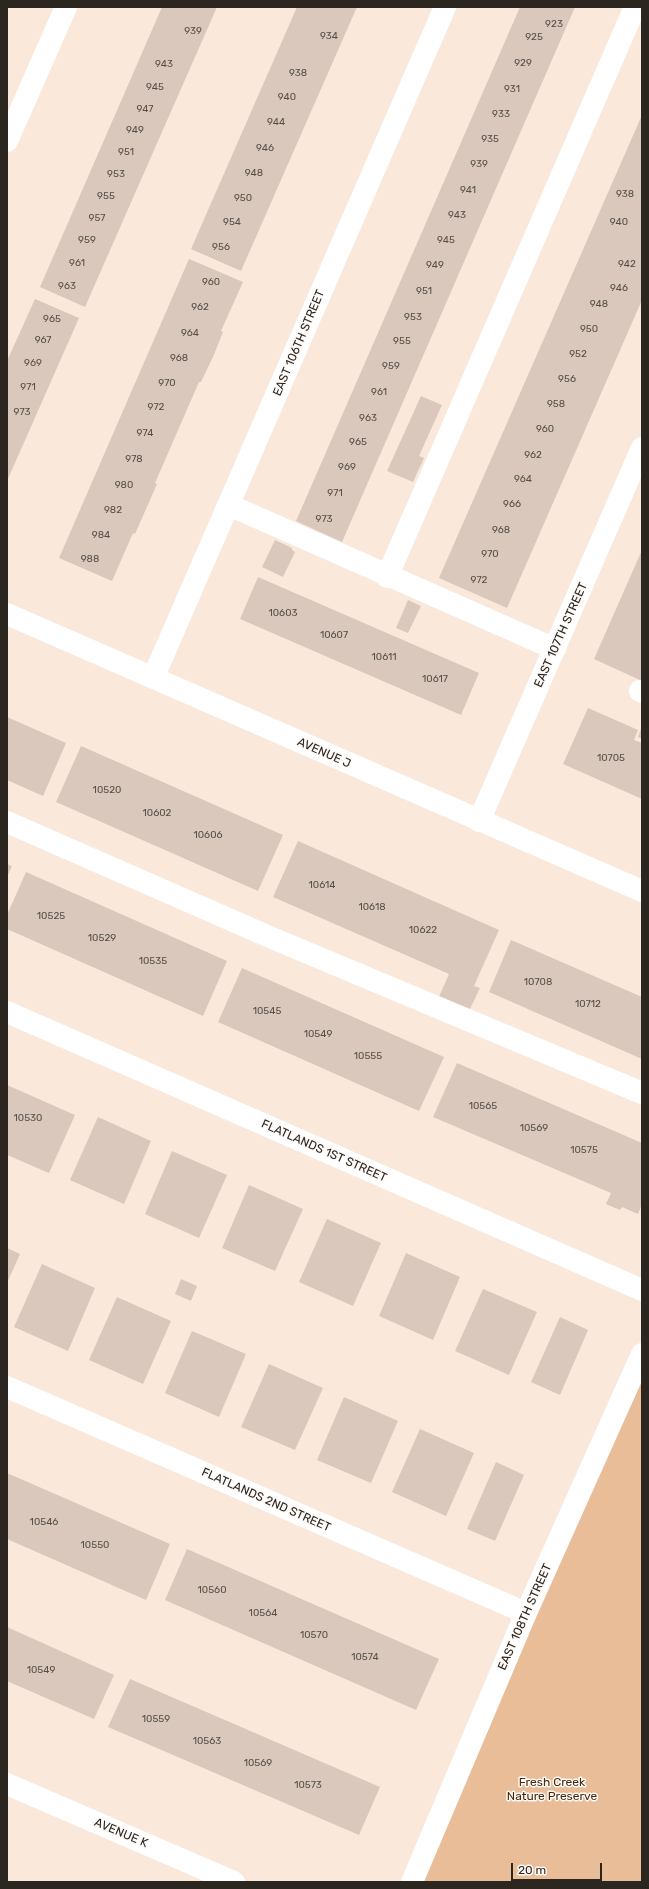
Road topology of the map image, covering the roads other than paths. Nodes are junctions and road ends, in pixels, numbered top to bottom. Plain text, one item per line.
1 (66, 7) edge
2 (445, 7) edge
3 (635, 7) edge
4 (7, 141) edge
5 (642, 448) edge
6 (228, 505) junction
7 (387, 576) junction
8 (7, 614) edge
9 (555, 649) junction
10 (153, 678) junction
11 (479, 821) junction
12 (7, 822) edge
13 (642, 891) edge
14 (7, 1012) edge
15 (642, 1093) edge
16 (642, 1290) edge
17 (642, 1354) edge
18 (7, 1387) edge
19 (526, 1613) junction
20 (7, 1784) edge
21 (234, 1882) edge
22 (412, 1882) edge

1 - 4 street
2 - 6 street, EAST 106TH STREET
3 - 7 street
5 - 9 street, EAST 107TH STREET
6 - 7 street
6 - 10 street, EAST 106TH STREET
7 - 9 street
8 - 10 street, AVENUE J
9 - 11 street, EAST 107TH STREET
10 - 11 street, AVENUE J
11 - 13 street, AVENUE J
12 - 15 street
14 - 16 street, FLATLANDS 1ST STREET
17 - 19 street, EAST 108TH STREET
18 - 19 street, FLATLANDS 2ND STREET
19 - 22 street, EAST 108TH STREET
20 - 21 street, AVENUE K

